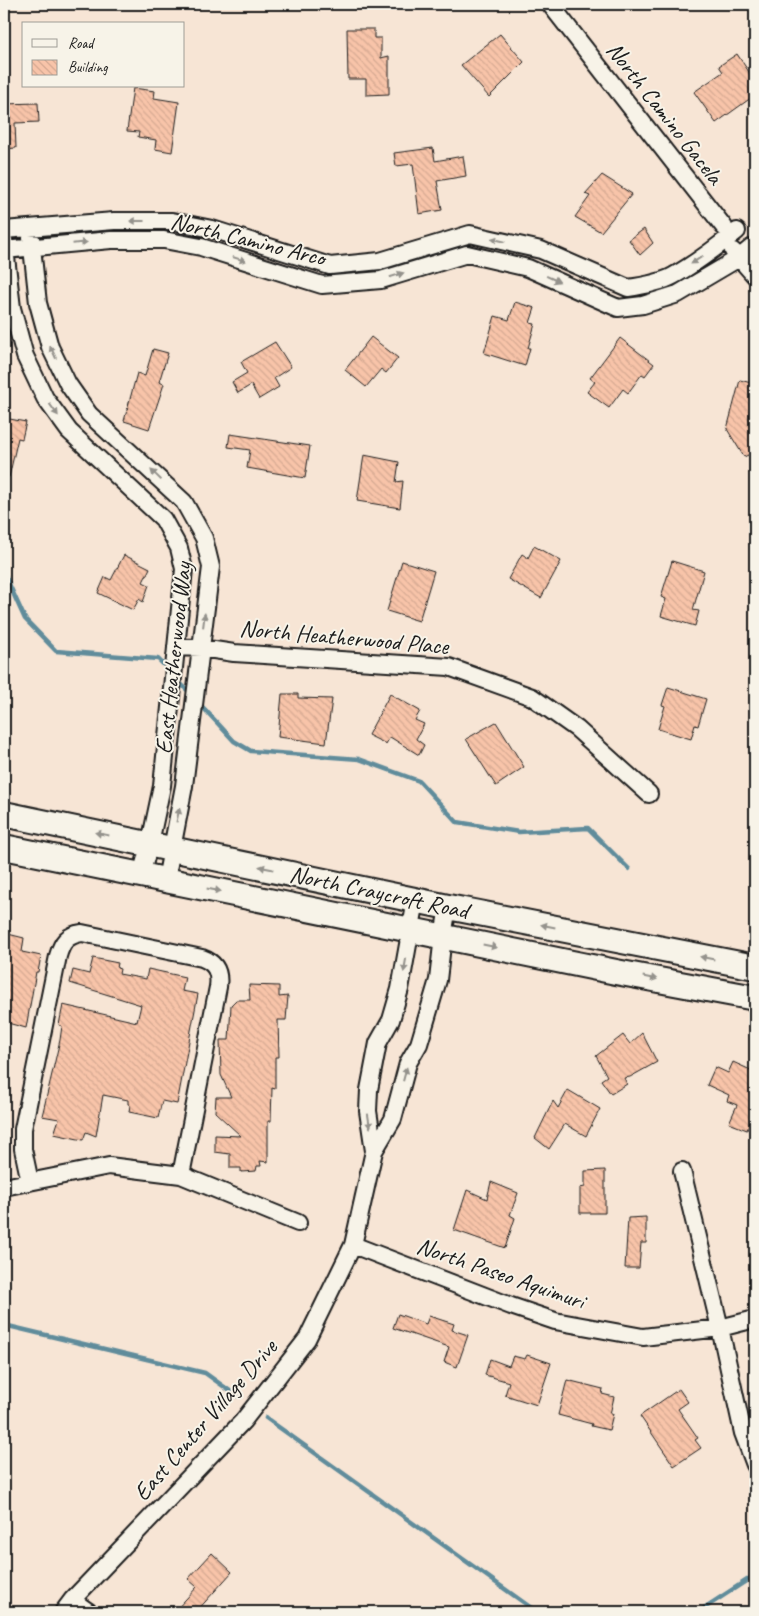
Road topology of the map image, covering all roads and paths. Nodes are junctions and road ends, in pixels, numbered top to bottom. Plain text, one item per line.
1 (550, 4) edge
2 (30, 229) junction
3 (4, 230) edge
4 (728, 233) junction
5 (31, 247) junction
6 (4, 250) edge
7 (749, 253) edge
8 (755, 276) edge
9 (176, 647) junction
10 (201, 648) junction
11 (649, 794) dead end
12 (4, 814) edge
13 (161, 846) junction
14 (4, 847) edge
15 (141, 875) junction
16 (166, 880) junction
17 (416, 900) junction
18 (448, 907) junction
19 (411, 929) junction
20 (442, 936) junction
21 (755, 968) edge
22 (755, 998) edge
23 (374, 1151) junction
24 (682, 1171) dead end
25 (181, 1175) junction
26 (30, 1182) junction
27 (4, 1187) edge
28 (298, 1224) dead end
29 (353, 1245) junction
30 (755, 1319) edge
31 (720, 1328) junction
32 (755, 1465) edge
33 (68, 1606) edge
34 (89, 1612) edge

1 - 4 street, North Camino Gacela
2 - 3 street, North Camino Arco
4 -> 2 street, North Camino Arco
2 - 5 street, East Heatherwood Way
3 - 6 street, East Heatherwood Way
4 - 7 street, North Camino Gacela
5 - 6 street, North Camino Arco
5 -> 7 street, North Camino Arco
10 -> 5 street, East Heatherwood Way
6 -> 9 street, East Heatherwood Way
7 - 8 street, North Camino Gacela
9 - 10 street, North Heatherwood Place
9 - 13 street, East Heatherwood Way
10 - 11 street, North Heatherwood Place
13 -> 10 street, East Heatherwood Way
13 -> 12 main road, North Craycroft Road
13 - 15 street, East Heatherwood Way
13 - 16 street, East Heatherwood Way
17 -> 13 main road, North Craycroft Road
14 - 15 main road, North Craycroft Road
15 - 16 main road, North Craycroft Road
16 -> 19 main road, North Craycroft Road
17 - 18 main road, North Craycroft Road
17 - 19 street, East Center Village Drive
18 - 20 street, East Center Village Drive
21 -> 18 main road, North Craycroft Road
19 - 20 main road, North Craycroft Road
19 -> 23 street, East Center Village Drive
20 -> 22 main road, North Craycroft Road
23 -> 20 street, East Center Village Drive
23 - 29 street, East Center Village Drive
24 - 31 street
25 - 26 street
25 - 26 street
25 - 28 street
26 - 27 street
29 - 31 street, North Paseo Aquimuri
29 - 33 street, East Center Village Drive
30 - 31 street, North Paseo Aquimuri
31 - 32 street
33 - 34 street

